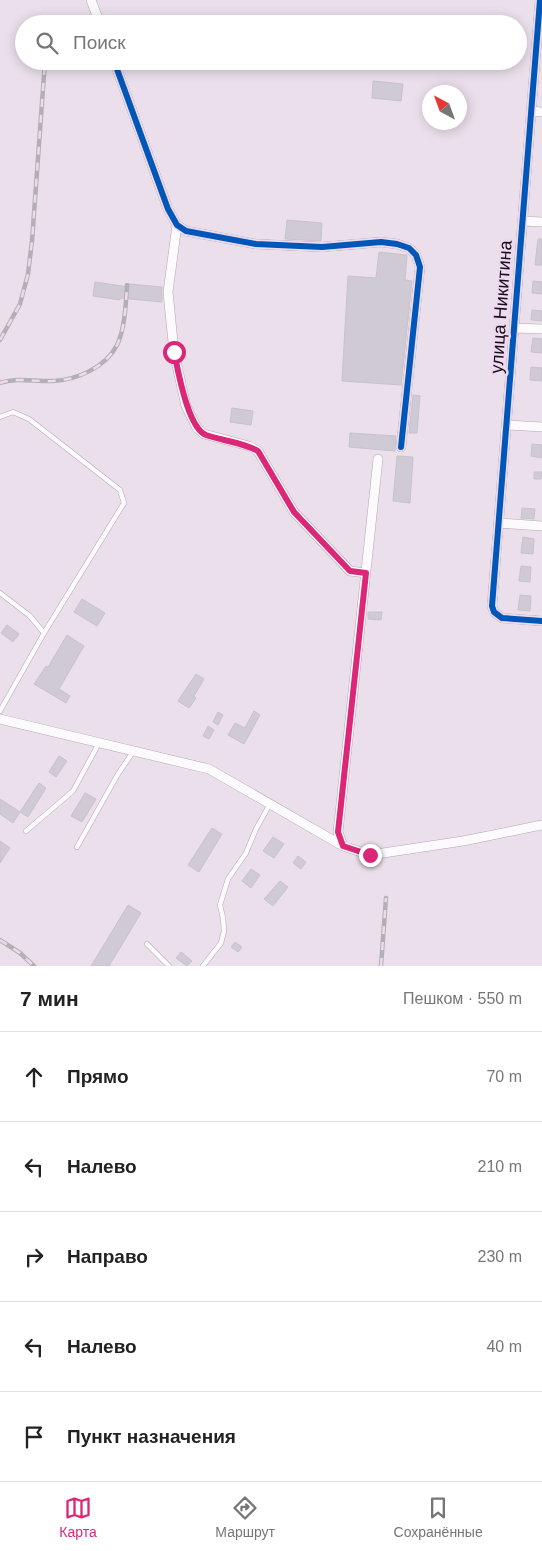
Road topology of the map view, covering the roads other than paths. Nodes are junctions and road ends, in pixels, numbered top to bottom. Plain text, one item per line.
1 (92, 0) edge
2 (540, 0) edge
3 (97, 15) edge
4 (540, 20) edge
5 (117, 70) edge
6 (531, 111) junction
7 (542, 112) edge
8 (522, 221) junction
9 (542, 222) edge
10 (177, 224) junction
11 (514, 328) junction
12 (542, 329) edge
13 (0, 417) edge
14 (507, 425) junction
15 (542, 427) edge
16 (401, 447) dead end
17 (378, 459) dead end
18 (499, 522) junction
19 (542, 526) edge
20 (366, 573) junction
21 (0, 593) edge
22 (542, 621) edge
23 (44, 633) junction
24 (0, 711) edge
25 (0, 719) edge
26 (100, 742) junction
27 (134, 751) junction
28 (270, 804) junction
29 (542, 825) edge
30 (26, 831) dead end
31 (343, 846) junction
32 (77, 847) dead end
33 (147, 944) dead end
34 (169, 966) edge
35 (203, 966) edge

1 - 3 street
2 - 4 street, улица Никитина
4 - 6 street, улица Никитина
5 - 10 street
6 - 7 street
6 - 8 street, улица Никитина
8 - 9 street
8 - 11 street, улица Никитина
10 - 16 street
10 - 20 street
11 - 12 street
11 - 14 street, улица Никитина
13 - 23 lane
14 - 15 street
14 - 18 street, улица Никитина
17 - 20 street
18 - 19 street
18 - 22 street, улица Никитина
20 - 31 street
21 - 23 lane
23 - 24 lane
25 - 26 street
26 - 27 street
26 - 30 lane
27 - 28 street
27 - 32 lane
28 - 31 street
28 - 35 lane
29 - 31 street
33 - 34 lane

